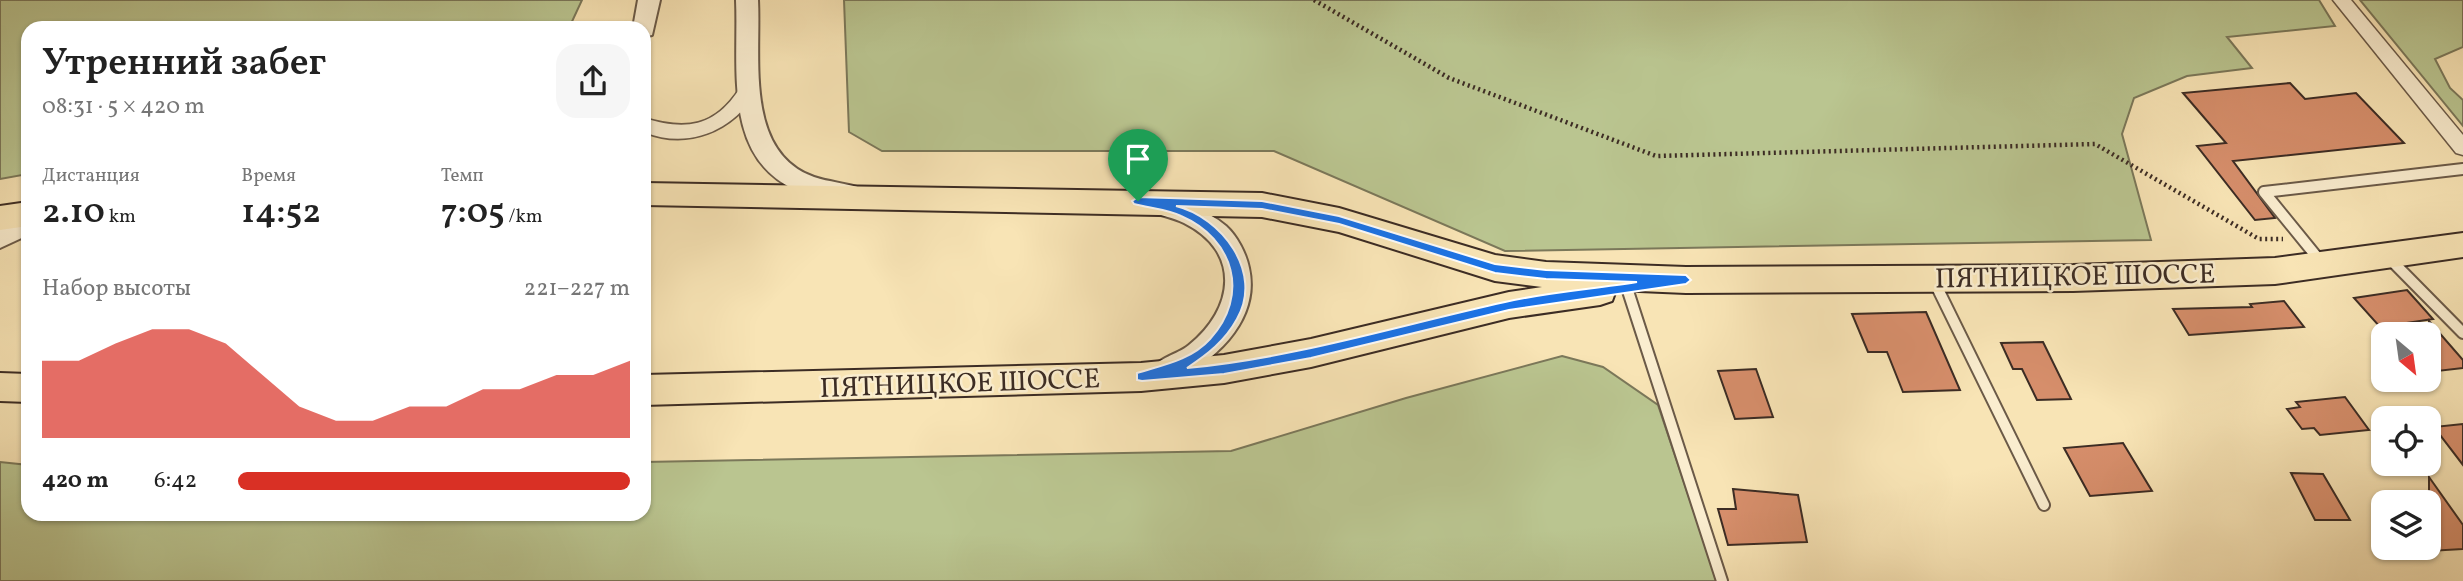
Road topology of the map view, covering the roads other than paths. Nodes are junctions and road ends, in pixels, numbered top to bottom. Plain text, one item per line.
1 (649, 0) edge
2 (747, 0) edge
3 (2342, 0) edge
4 (646, 21) edge
5 (747, 92) junction
6 (651, 127) edge
7 (2463, 148) edge
8 (2463, 169) edge
9 (651, 194) edge
10 (864, 197) junction
11 (1138, 201) junction
12 (21, 215) edge
13 (0, 218) edge
14 (21, 228) edge
15 (0, 238) edge
16 (2463, 245) edge
17 (2388, 256) junction
18 (2324, 266) junction
19 (1932, 278) junction
20 (1686, 280) junction
21 (1627, 288) junction
22 (2463, 333) edge
23 (1142, 377) junction
24 (0, 387) edge
25 (21, 388) edge
26 (651, 390) edge
27 (2044, 505) dead end
28 (1721, 581) edge

1 - 4 street
2 - 5 street
3 - 7 street
5 - 6 street
5 - 10 street
8 - 18 lane
9 - 10 main road, ПЯТНИЦКОЕ ШОССЕ
10 - 11 main road, ПЯТНИЦКОЕ ШОССЕ
11 - 20 main road, ПЯТНИЦКОЕ ШОССЕ
11 - 23 street
12 - 13 main road
14 - 15 street
16 - 17 main road, ПЯТНИЦКОЕ ШОССЕ
17 - 18 main road, ПЯТНИЦКОЕ ШОССЕ
17 - 22 lane
18 - 19 main road, ПЯТНИЦКОЕ ШОССЕ
19 - 20 main road, ПЯТНИЦКОЕ ШОССЕ
19 - 27 lane
20 - 21 main road, ПЯТНИЦКОЕ ШОССЕ
21 - 23 main road, ПЯТНИЦКОЕ ШОССЕ
21 - 28 lane
23 - 26 main road, ПЯТНИЦКОЕ ШОССЕ
24 - 25 main road

